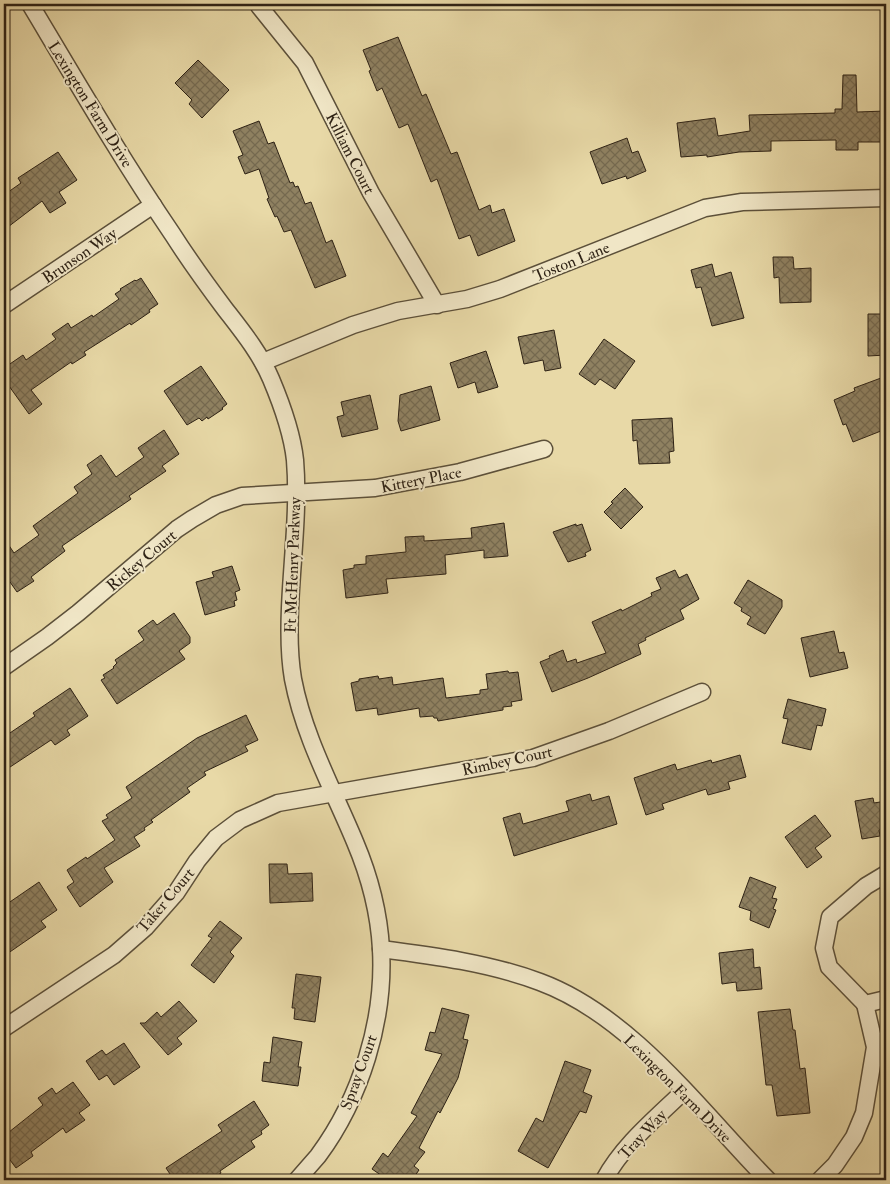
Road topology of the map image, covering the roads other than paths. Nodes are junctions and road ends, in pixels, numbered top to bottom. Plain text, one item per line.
1 (30, 4) edge
2 (259, 6) dead end
3 (886, 198) edge
4 (153, 205) junction
5 (4, 305) edge
6 (437, 305) junction
7 (263, 362) junction
8 (544, 449) dead end
9 (295, 493) junction
10 (4, 667) edge
11 (702, 692) dead end
12 (333, 792) junction
13 (886, 874) edge
14 (381, 949) junction
15 (886, 999) edge
16 (865, 1004) junction
17 (4, 1028) edge
18 (684, 1091) junction
19 (297, 1180) edge
20 (604, 1180) edge
21 (768, 1180) edge
22 (820, 1180) edge

1 - 4 street, Lexington Farm Drive
2 - 6 street, Killiam Court
3 - 6 street, Toston Lane
4 - 5 street, Brunson Way
4 - 7 street, Ft McHenry Parkway
6 - 7 street, Toston Lane
7 - 9 street, Ft McHenry Parkway
8 - 9 street, Kittery Place
9 - 10 street, Rickey Court
9 - 12 street, Ft McHenry Parkway
11 - 12 street, Rimbey Court
12 - 14 street, Ft McHenry Parkway
12 - 17 street, Taker Court
13 - 16 street
14 - 18 street, Lexington Farm Drive
14 - 19 street, Spray Court
15 - 16 street
16 - 22 street
18 - 20 street, Tray Way
18 - 21 street, Lexington Farm Drive

